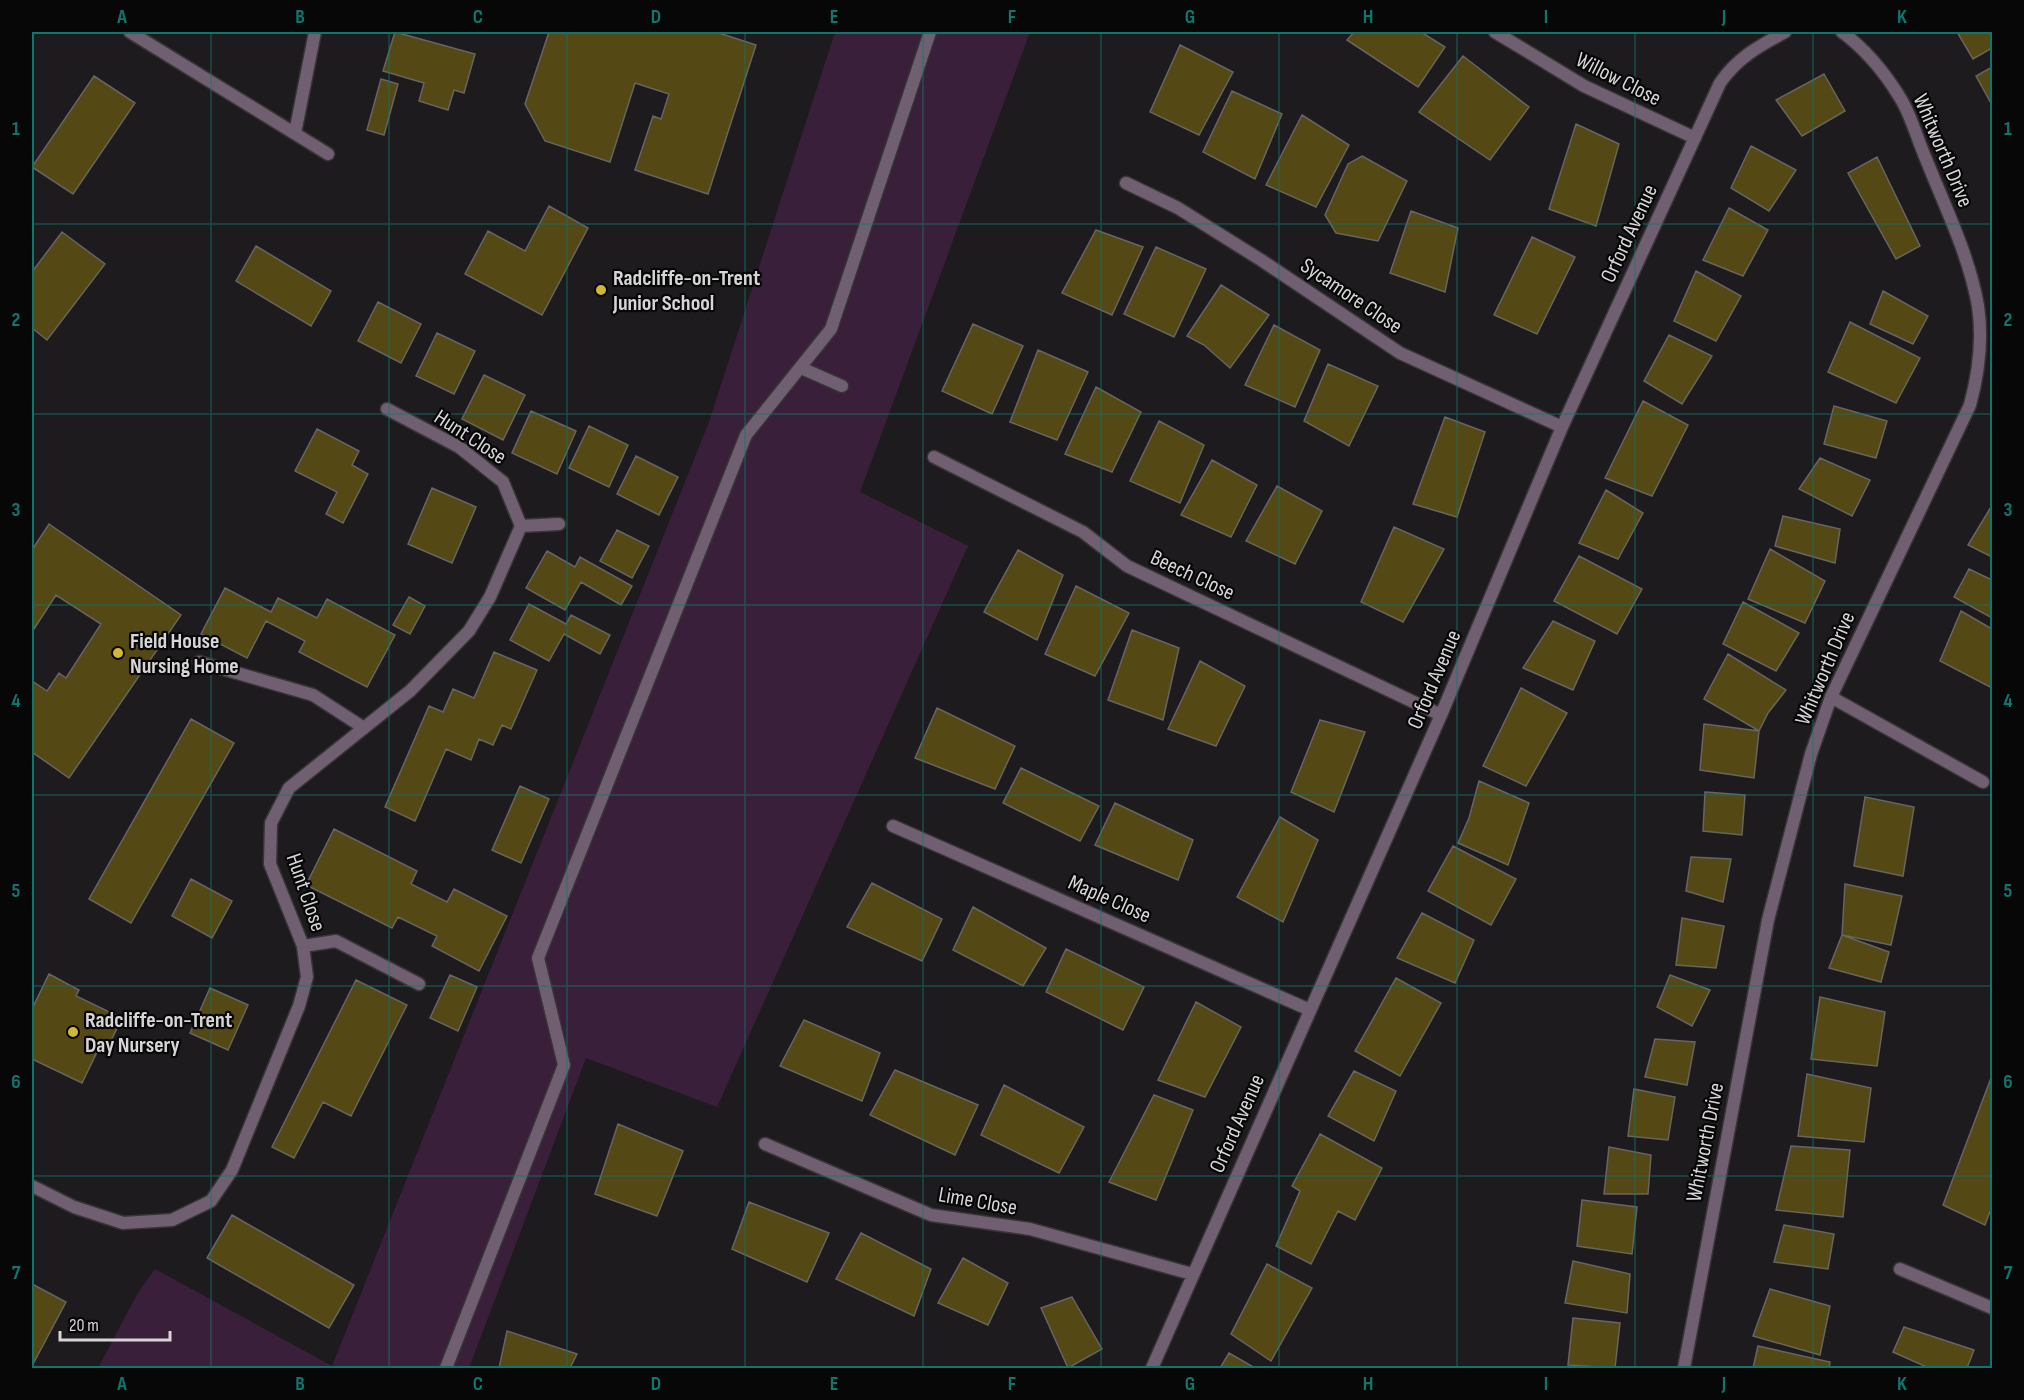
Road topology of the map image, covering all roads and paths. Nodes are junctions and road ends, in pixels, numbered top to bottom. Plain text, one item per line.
1 (130, 32) edge
2 (315, 32) edge
3 (930, 32) edge
4 (1495, 32) edge
5 (1785, 32) edge
6 (1842, 32) edge
7 (295, 133) junction
8 (1695, 138) junction
9 (328, 154) dead end
10 (1126, 183) dead end
11 (801, 368) junction
12 (842, 386) dead end
13 (387, 409) dead end
14 (1562, 427) junction
15 (934, 456) dead end
16 (559, 524) dead end
17 (521, 526) junction
18 (199, 662) dead end
19 (1831, 697) junction
20 (1441, 715) junction
21 (364, 728) junction
22 (1983, 782) dead end
23 (893, 826) dead end
24 (303, 946) junction
25 (419, 984) dead end
26 (1310, 1010) junction
27 (765, 1144) dead end
28 (32, 1186) edge
29 (1900, 1269) dead end
30 (1192, 1274) junction
31 (1992, 1308) edge
32 (446, 1368) edge
33 (1152, 1368) edge
34 (1684, 1368) edge

1 - 7 street
2 - 7 street
3 - 11 street
4 - 8 street, Willow Close
5 - 8 street, Orford Avenue
6 - 19 street, Whitworth Drive
7 - 9 street
8 - 14 street, Orford Avenue
10 - 14 street, Sycamore Close
11 - 12 street
11 - 32 street
13 - 17 street, Hunt Close
14 - 20 street, Orford Avenue
15 - 20 street, Beech Close
16 - 17 street
17 - 21 street, Hunt Close
18 - 21 street
19 - 22 street
19 - 34 street, Whitworth Drive
20 - 26 street, Orford Avenue
21 - 24 street, Hunt Close
23 - 26 street, Maple Close
24 - 25 street
24 - 28 street, Hunt Close
26 - 30 street, Orford Avenue
27 - 30 street, Lime Close
29 - 31 street
30 - 33 street, Orford Avenue

